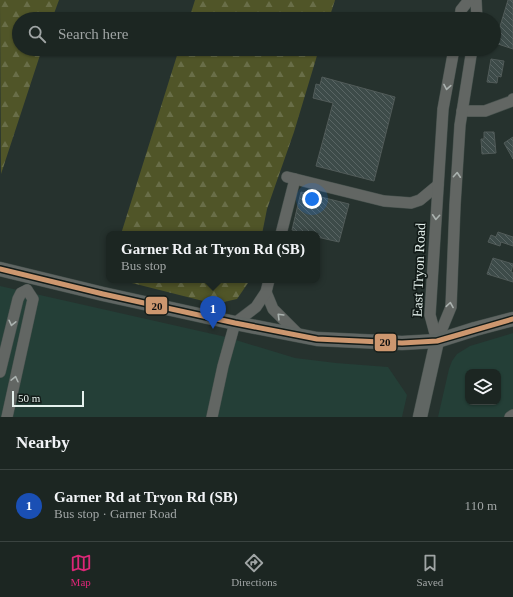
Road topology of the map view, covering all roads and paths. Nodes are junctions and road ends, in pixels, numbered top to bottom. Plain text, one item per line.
1 (469, 0) edge
2 (476, 0) edge
3 (461, 12) edge
4 (477, 12) edge
5 (453, 56) edge
6 (471, 56) edge
7 (513, 99) edge
8 (462, 111) junction
9 (438, 185) junction
10 (282, 231) edge
11 (0, 269) edge
12 (28, 283) junction
13 (268, 283) edge
14 (266, 292) junction
15 (513, 319) edge
16 (235, 323) junction
17 (300, 336) junction
18 (437, 341) junction
19 (0, 372) edge
20 (513, 415) edge
21 (6, 417) edge
22 (212, 417) edge
23 (420, 417) edge
24 (510, 417) edge

1 - 3 street
2 - 4 street
5 -> 9 street, East Tryon Road
6 - 8 street, East Tryon Road
7 - 8 street
18 -> 8 street, East Tryon Road
9 - 10 street
9 -> 18 street, East Tryon Road
11 - 12 main road
12 - 16 main road
12 -> 19 street
21 -> 12 street
13 - 14 street
14 - 16 street
17 -> 14 street
15 - 18 main road
16 - 17 main road
16 - 22 street
17 - 18 main road
18 - 23 main road
20 - 24 street

